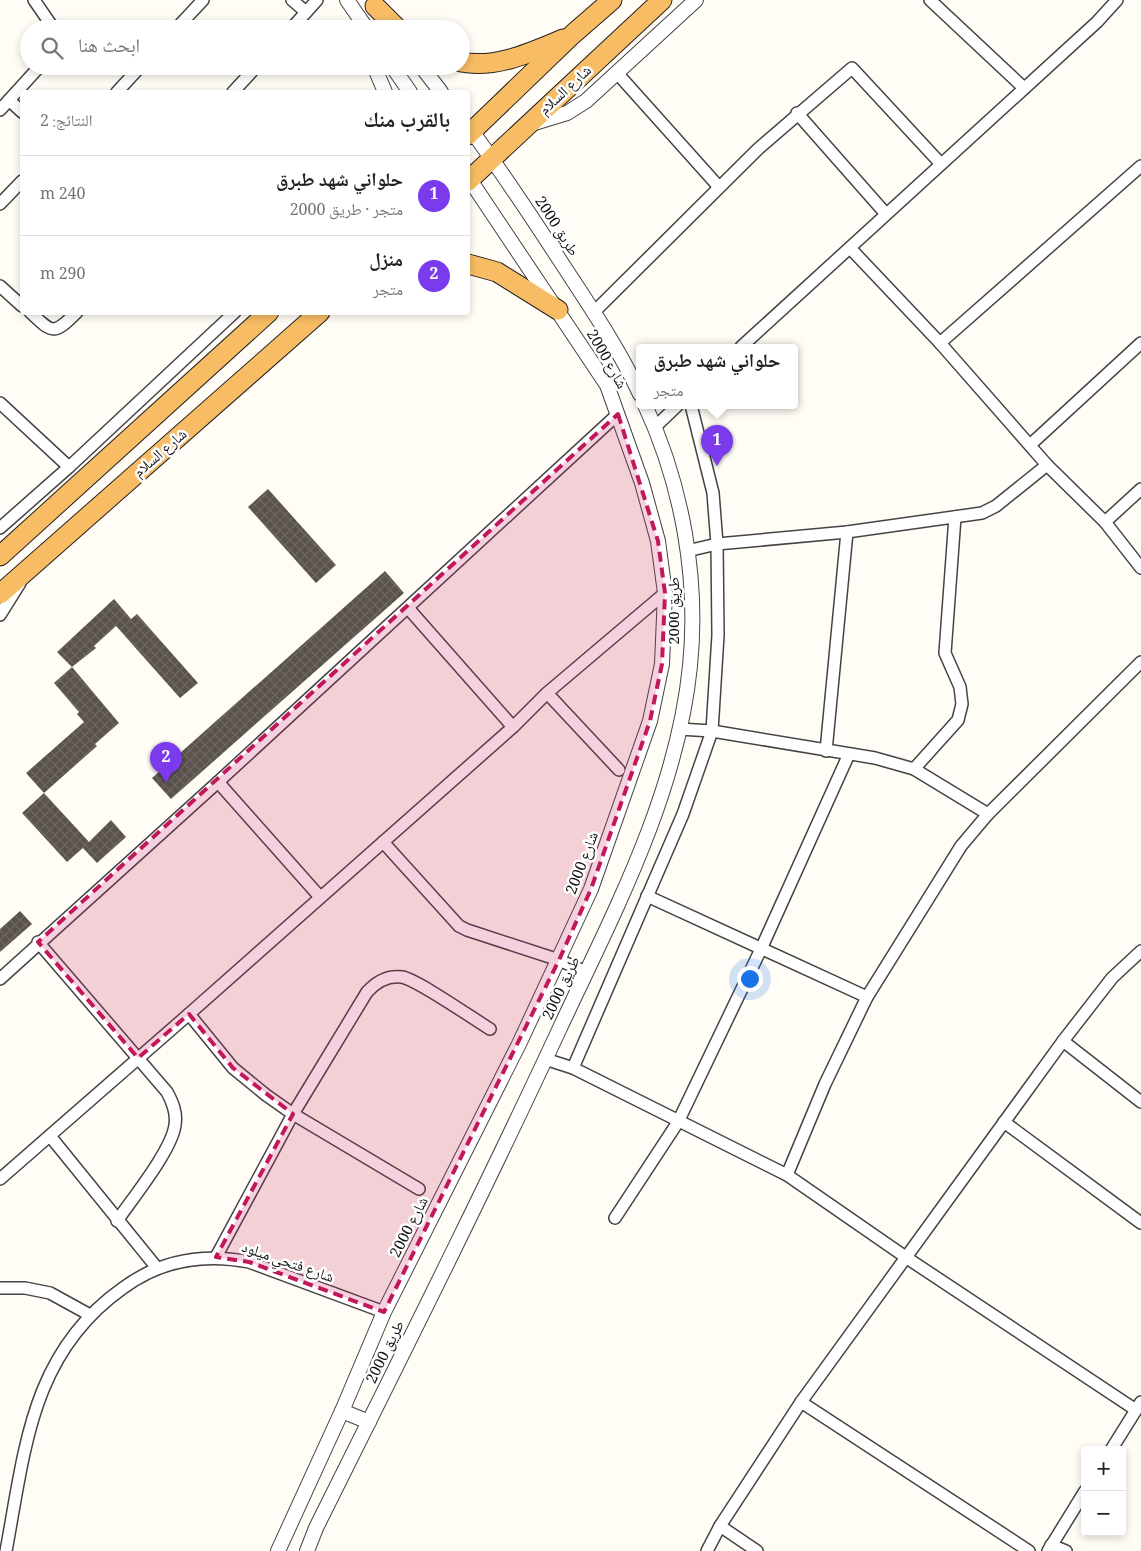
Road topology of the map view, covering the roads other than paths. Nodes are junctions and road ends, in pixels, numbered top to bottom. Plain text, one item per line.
1 (34, 0) edge
2 (203, 0) edge
3 (292, 0) edge
4 (317, 0) edge
5 (612, 0) edge
6 (662, 0) edge
7 (696, 0) edge
8 (930, 0) edge
9 (1117, 0) edge
10 (347, 1) edge
11 (372, 3) edge
12 (306, 12) junction
13 (48, 20) edge
14 (184, 20) edge
15 (299, 20) edge
16 (354, 20) edge
17 (361, 20) edge
18 (385, 20) edge
19 (389, 20) edge
20 (573, 34) junction
21 (470, 62) edge
22 (617, 73) junction
23 (32, 75) edge
24 (133, 75) edge
25 (249, 75) edge
26 (378, 75) edge
27 (398, 75) edge
28 (428, 75) edge
29 (1024, 88) junction
30 (119, 90) edge
31 (236, 90) edge
32 (384, 90) edge
33 (409, 90) edge
34 (439, 90) edge
35 (9, 100) junction
36 (0, 110) edge
37 (20, 110) edge
38 (797, 113) junction
39 (528, 125) junction
40 (470, 130) edge
41 (470, 132) edge
42 (491, 159) junction
43 (941, 164) junction
44 (1141, 166) edge
45 (470, 177) edge
46 (470, 182) edge
47 (20, 183) edge
48 (719, 187) junction
49 (0, 204) edge
50 (886, 214) junction
51 (850, 248) junction
52 (470, 265) edge
53 (0, 286) edge
54 (20, 304) edge
55 (558, 310) junction
56 (594, 312) junction
57 (33, 315) edge
58 (74, 315) edge
59 (232, 315) edge
60 (266, 315) edge
61 (317, 315) edge
62 (940, 343) junction
63 (1141, 343) edge
64 (744, 344) edge
65 (636, 386) edge
66 (0, 403) edge
67 (647, 409) edge
68 (674, 409) edge
69 (692, 409) edge
70 (618, 414) junction
71 (655, 427) junction
72 (1030, 445) junction
73 (1047, 465) junction
74 (69, 467) junction
75 (1141, 489) edge
76 (956, 518) junction
77 (1104, 522) junction
78 (1, 525) edge
79 (847, 532) junction
80 (717, 544) junction
81 (687, 551) junction
82 (0, 556) edge
83 (1141, 568) edge
84 (28, 569) junction
85 (665, 593) junction
86 (0, 594) edge
87 (408, 608) junction
88 (0, 615) edge
89 (1141, 662) edge
90 (547, 694) junction
91 (513, 727) junction
92 (679, 729) junction
93 (712, 731) junction
94 (826, 750) junction
95 (849, 754) junction
96 (914, 769) junction
97 (619, 770) dead end
98 (218, 782) junction
99 (988, 814) junction
100 (383, 842) junction
101 (647, 896) junction
102 (320, 898) junction
103 (38, 942) junction
104 (761, 949) junction
105 (1141, 951) edge
106 (559, 960) junction
107 (586, 972) junction
108 (0, 979) edge
109 (867, 997) junction
110 (189, 1014) junction
111 (490, 1030) dead end
112 (1063, 1041) junction
113 (138, 1058) junction
114 (545, 1059) junction
115 (573, 1068) junction
116 (1141, 1102) edge
117 (293, 1114) junction
118 (678, 1122) junction
119 (1004, 1122) junction
120 (50, 1136) junction
121 (787, 1175) junction
122 (0, 1179) edge
123 (420, 1189) dead end
124 (615, 1218) dead end
125 (117, 1221) junction
126 (1141, 1223) edge
127 (216, 1257) junction
128 (907, 1258) junction
129 (157, 1268) junction
130 (0, 1288) edge
131 (384, 1312) junction
132 (90, 1315) junction
133 (801, 1402) junction
134 (1138, 1406) edge
135 (342, 1411) junction
136 (369, 1422) junction
137 (1113, 1446) edge
138 (1081, 1498) edge
139 (6, 1525) edge
140 (720, 1526) junction
141 (1050, 1548) edge
142 (6, 1551) edge
143 (278, 1551) edge
144 (307, 1551) edge
145 (707, 1551) edge
146 (757, 1551) edge
147 (1028, 1551) edge
148 (1066, 1551) edge

1 - 13 street
2 - 14 street
3 - 12 street
4 - 12 street
5 - 20 highway
6 - 39 highway, شارع السلام
7 - 22 street
8 - 29 street
9 - 29 street
10 - 16 street
10 - 17 street
11 - 18 street
11 - 19 highway
12 - 15 street
20 - 21 highway
20 - 40 highway
22 - 39 street
22 - 48 street
23 - 35 street
24 - 30 street
25 - 31 street
26 - 32 street
27 - 33 street
28 - 34 street
29 - 43 street
35 - 36 street
35 - 37 street
38 - 43 street
38 - 48 street
38 - 50 street
39 - 42 highway, شارع السلام
41 - 42 street, طريق 2000
42 - 45 highway, شارع السلام
42 - 56 street, طريق 2000
43 - 50 street
44 - 62 street
46 - 55 street, شارع 2000
47 - 49 street
48 - 56 street
50 - 51 street
51 - 62 street
51 - 64 street
52 - 55 highway
53 - 54 street
55 - 70 street, شارع 2000
56 - 65 street, طريق 2000
57 - 58 street
59 - 74 street
60 - 82 highway, شارع السلام
61 - 84 highway, شارع السلام
62 - 72 street
63 - 72 street
66 - 74 street
67 - 71 street, طريق 2000
68 - 71 street
69 - 80 street
70 - 85 street, شارع 2000
70 - 87 street
71 - 81 street, طريق 2000
72 - 73 street
73 - 76 street
73 - 77 street
74 - 78 street
75 - 77 street
76 - 79 street
76 - 96 street
77 - 83 street
79 - 80 street
79 - 94 street
80 - 81 street
80 - 93 street
81 - 92 street, طريق 2000
84 - 86 highway, شارع السلام
84 - 88 street
85 - 90 street
85 - 106 street, شارع 2000
87 - 91 street
87 - 98 street
89 - 99 street
90 - 91 street
90 - 97 street
91 - 100 street
92 - 93 street
92 - 107 street, طريق 2000
93 - 94 street
93 - 101 street
94 - 95 street
95 - 96 street
95 - 104 street
96 - 99 street
98 - 102 street
98 - 103 street
99 - 109 street
100 - 102 street
100 - 106 street
101 - 104 street
101 - 115 street
102 - 110 street
103 - 108 street
103 - 113 street
104 - 109 street
104 - 118 street
105 - 112 street
106 - 107 street
106 - 131 street, شارع 2000
107 - 114 street, طريق 2000
109 - 121 street
110 - 113 street
110 - 117 street
111 - 117 street
112 - 116 street
112 - 119 street
113 - 120 street
113 - 125 street
114 - 115 street
114 - 136 street, طريق 2000
115 - 118 street
117 - 123 street
117 - 127 street
118 - 121 street
118 - 124 street
119 - 126 street
119 - 128 street
120 - 122 street
120 - 125 street
121 - 128 street
125 - 129 street
127 - 129 street, شارع فتحي ميلود
127 - 131 street, شارع فتحي ميلود
128 - 133 street
128 - 134 street
129 - 132 street, شارع فتحي ميلود
130 - 132 street
131 - 135 street, شارع 2000
132 - 139 street, شارع فتحي ميلود
133 - 140 street
133 - 147 street
134 - 137 street
135 - 136 street
135 - 143 street, شارع 2000
136 - 144 street, طريق 2000
138 - 141 street
139 - 142 street, شارع فتحي ميلود
140 - 145 street
140 - 146 street
141 - 148 street

